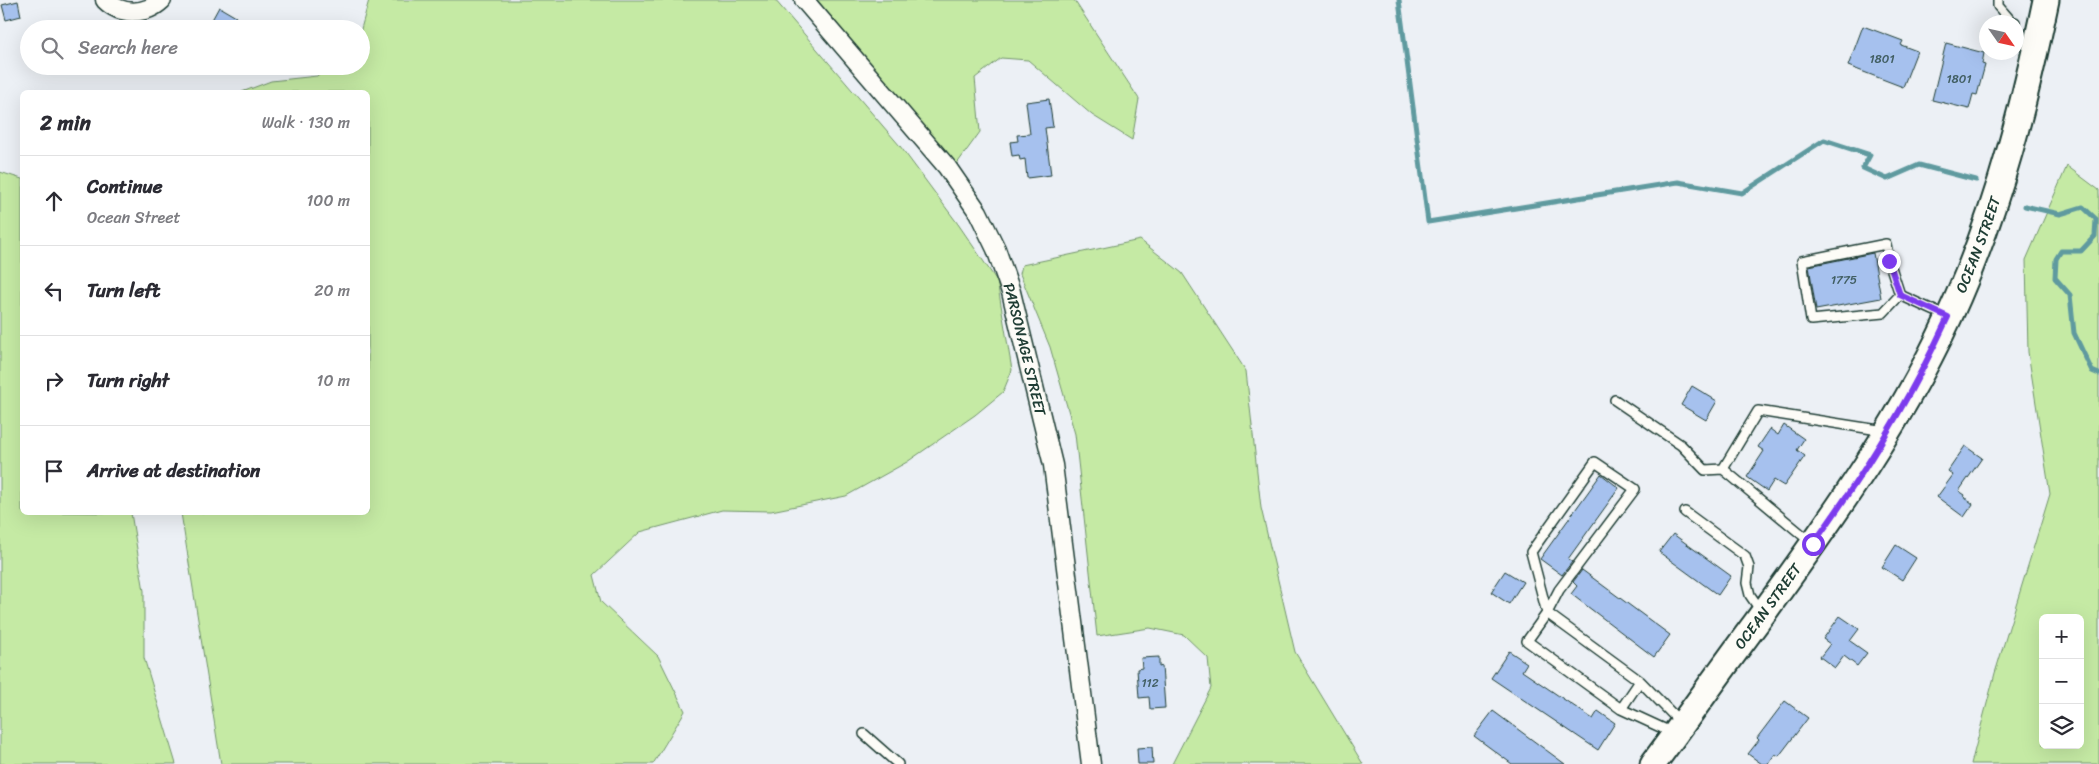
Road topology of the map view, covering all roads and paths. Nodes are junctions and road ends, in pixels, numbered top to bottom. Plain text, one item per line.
1 (105, 0) edge
2 (162, 0) edge
3 (804, 0) edge
4 (1998, 0) edge
5 (2046, 0) edge
6 (2026, 26) edge
7 (1900, 295) junction
8 (1948, 317) junction
9 (1615, 400) dead end
10 (1887, 432) junction
11 (1723, 469) junction
12 (1685, 512) dead end
13 (1813, 544) junction
14 (1547, 613) junction
15 (1763, 613) junction
16 (1640, 681) junction
17 (1622, 709) junction
18 (1679, 729) junction
19 (864, 734) dead end
20 (898, 764) edge
21 (1091, 764) edge
22 (1653, 764) edge

1 - 2 street
3 - 21 street, PARSONAGE STREET
4 - 6 lane
5 - 6 main road, OCEAN STREET
6 - 8 main road, OCEAN STREET
7 - 7 lane
7 - 8 lane
8 - 10 main road, OCEAN STREET
9 - 11 lane
10 - 11 lane
10 - 13 main road, OCEAN STREET
11 - 13 lane
12 - 15 lane
13 - 15 main road, OCEAN STREET
14 - 14 lane
14 - 16 lane
14 - 17 lane
15 - 18 main road, OCEAN STREET
16 - 17 lane
16 - 18 lane
17 - 18 lane
18 - 22 main road, OCEAN STREET
19 - 20 lane

